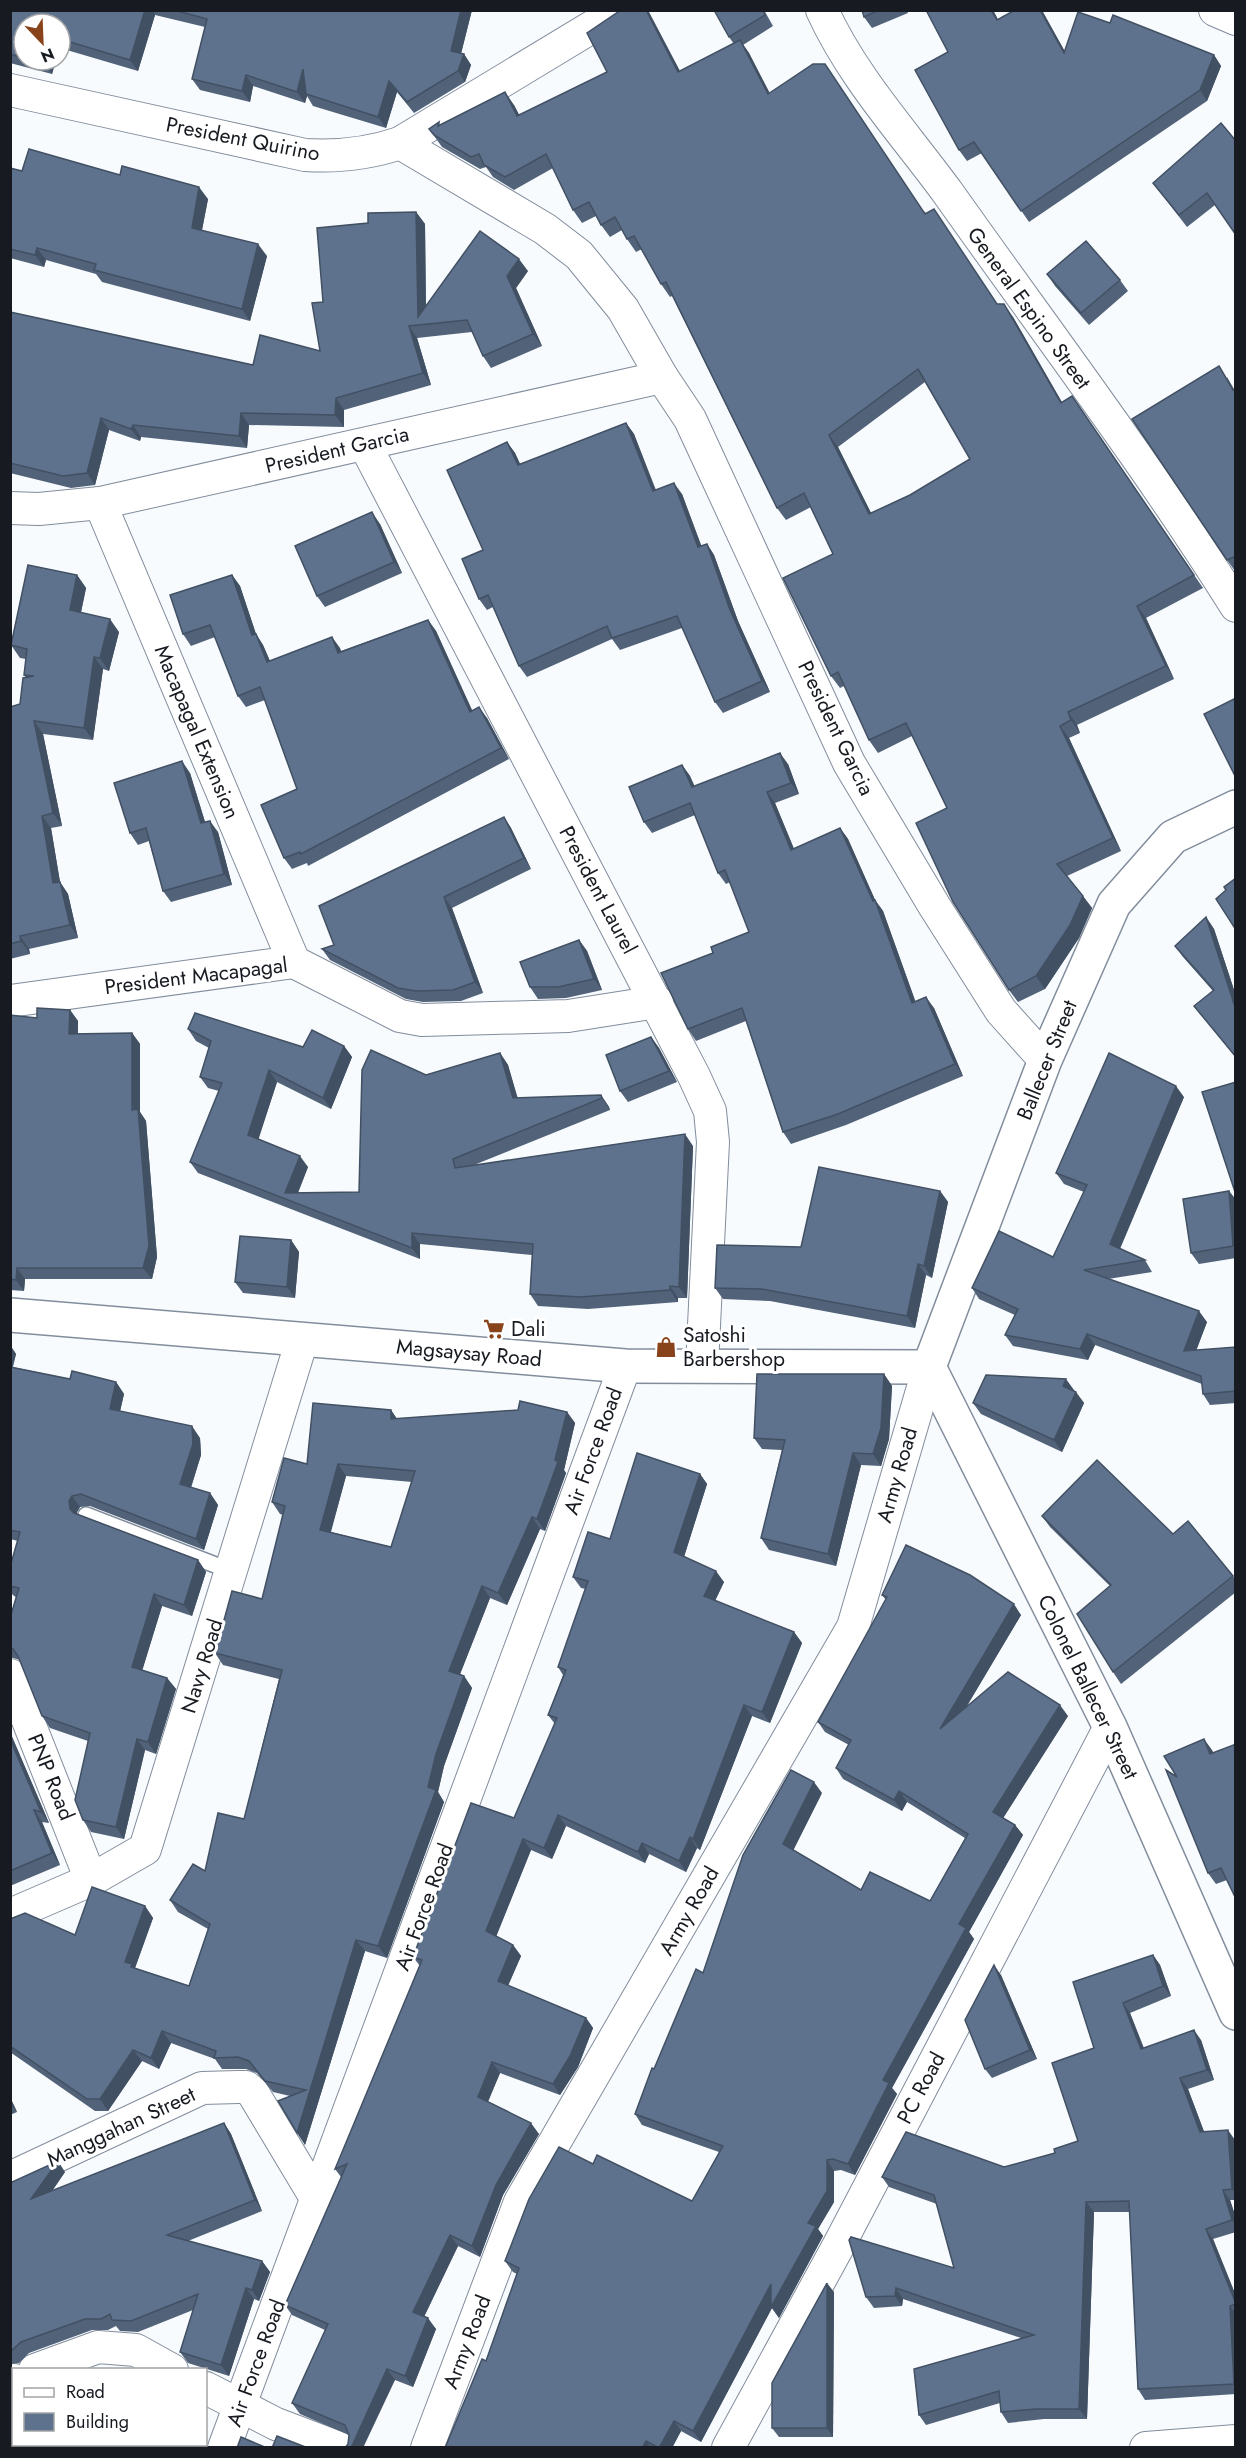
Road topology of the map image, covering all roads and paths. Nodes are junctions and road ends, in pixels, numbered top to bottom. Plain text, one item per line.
1 (620, 10) edge
2 (822, 10) edge
3 (1215, 10) edge
4 (1236, 20) edge
5 (10, 90) edge
6 (400, 143) junction
7 (662, 377) junction
8 (365, 445) junction
9 (100, 503) junction
10 (10, 508) edge
11 (1236, 606) edge
12 (1236, 807) edge
13 (294, 962) junction
14 (10, 1001) edge
15 (657, 1002) junction
16 (1045, 1060) junction
17 (10, 1315) edge
18 (302, 1340) junction
19 (625, 1366) junction
20 (702, 1366) junction
21 (929, 1367) junction
22 (86, 1515) edge
23 (231, 1571) junction
24 (10, 1675) edge
25 (1110, 1727) junction
26 (91, 1880) junction
27 (10, 1914) edge
28 (1234, 2005) edge
29 (10, 2178) edge
30 (316, 2198) junction
31 (40, 2368) edge
32 (168, 2368) edge
33 (207, 2389) edge
34 (240, 2407) junction
35 (1236, 2440) edge
36 (224, 2448) edge
37 (339, 2448) edge
38 (427, 2448) edge
39 (728, 2448) edge
40 (1146, 2448) edge

1 - 6 street, President Quirino
2 - 11 street, General Espino Street
3 - 4 street
5 - 6 street, President Quirino
6 - 7 street, President Garcia
7 - 8 street, President Garcia
7 - 16 street, President Garcia
8 - 9 street, President Garcia
8 - 15 street, President Laurel
9 - 10 street, President Garcia
9 - 13 street, Macapagal Extension
12 - 16 street, Ballecer Street
13 - 14 street, President Macapagal
13 - 15 street, President Macapagal
15 - 20 street, President Laurel
16 - 21 street, Ballecer Street
17 - 18 street, Magsaysay Road
18 - 19 street, Magsaysay Road
18 - 23 street, Navy Road
19 - 20 street, Magsaysay Road
19 - 30 street, Air Force Road
20 - 21 street, Magsaysay Road
21 - 25 street, Colonel Ballecer Street
21 - 38 street, Army Road
22 - 23 lane
23 - 26 street, Navy Road
24 - 26 street, PNP Road
25 - 28 street, Colonel Ballecer Street
25 - 39 street, PC Road
26 - 27 street, Navy Road
29 - 30 street, Manggahan Street
30 - 34 street, Air Force Road
31 - 32 street
33 - 34 street
34 - 36 street, Air Force Road
34 - 37 street
35 - 40 street

